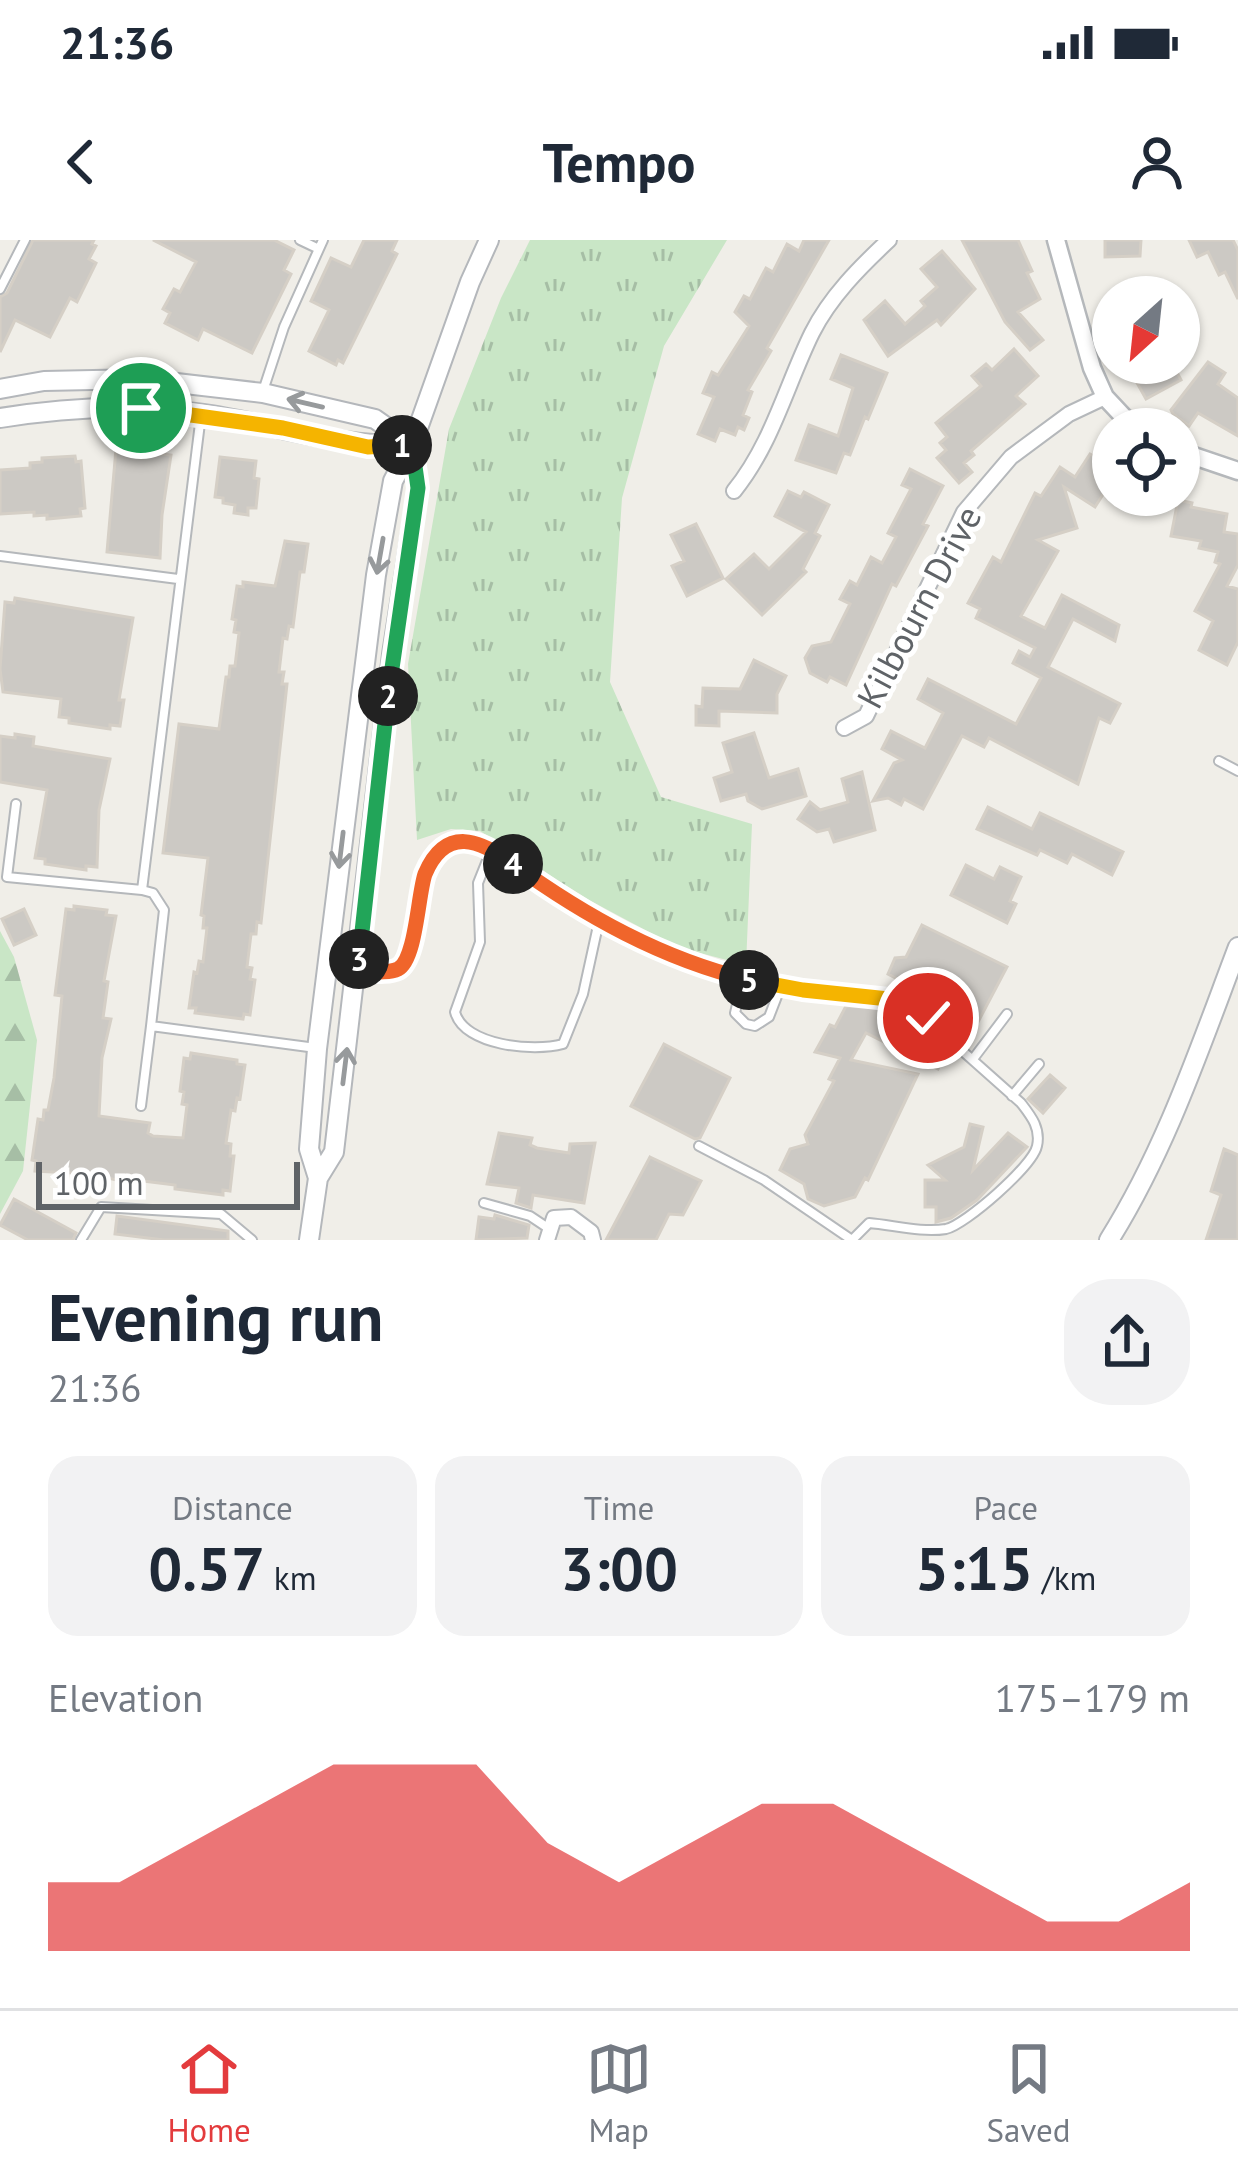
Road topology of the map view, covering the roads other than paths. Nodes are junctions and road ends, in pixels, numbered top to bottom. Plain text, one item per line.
1 (25, 240) edge
2 (300, 240) edge
3 (489, 240) edge
4 (889, 240) edge
5 (1056, 240) edge
6 (321, 245) edge
7 (0, 289) edge
8 (0, 388) edge
9 (263, 393) junction
10 (1105, 397) junction
11 (1116, 408) edge
12 (201, 413) junction
13 (0, 418) edge
14 (412, 445) junction
15 (1200, 458) edge
16 (1238, 471) edge
17 (734, 490) dead end
18 (0, 556) edge
19 (178, 579) junction
20 (844, 728) dead end
21 (1219, 761) dead end
22 (1238, 771) edge
23 (16, 805) dead end
24 (492, 848) junction
25 (142, 890) junction
26 (598, 921) junction
27 (1238, 947) edge
28 (358, 971) junction
29 (743, 978) junction
30 (781, 986) junction
31 (1007, 1014) dead end
32 (151, 1025) junction
33 (317, 1048) junction
34 (973, 1059) junction
35 (1039, 1064) dead end
36 (1012, 1096) junction
37 (141, 1106) dead end
38 (698, 1146) dead end
39 (318, 1178) junction
40 (484, 1203) dead end
41 (548, 1234) edge
42 (81, 1240) edge
43 (252, 1240) edge
44 (309, 1240) edge
45 (593, 1240) edge
46 (1109, 1240) edge

1 - 7 lane
2 - 6 lane
3 - 14 main road
4 - 17 street
5 - 10 street
6 - 9 lane
8 - 9 main road
14 -> 9 main road
10 - 11 street
10 - 20 street, Kilbourn Drive
12 - 13 main road
12 - 14 main road
12 - 19 lane
14 - 28 main road
14 -> 33 main road
15 - 16 street
18 - 19 lane
19 - 25 lane
21 - 22 lane
23 - 25 lane
24 - 26 lane
24 - 26 lane
24 - 28 lane
25 - 32 lane
26 - 29 lane
27 - 46 main road
39 -> 28 main road
29 - 30 lane
29 - 30 lane
30 - 34 lane
31 - 34 lane
32 - 33 lane
32 - 37 lane
33 - 39 main road
34 - 36 lane
35 - 36 lane
36 - 38 lane
39 - 44 main road
40 - 41 lane
41 - 45 street
42 - 43 lane

